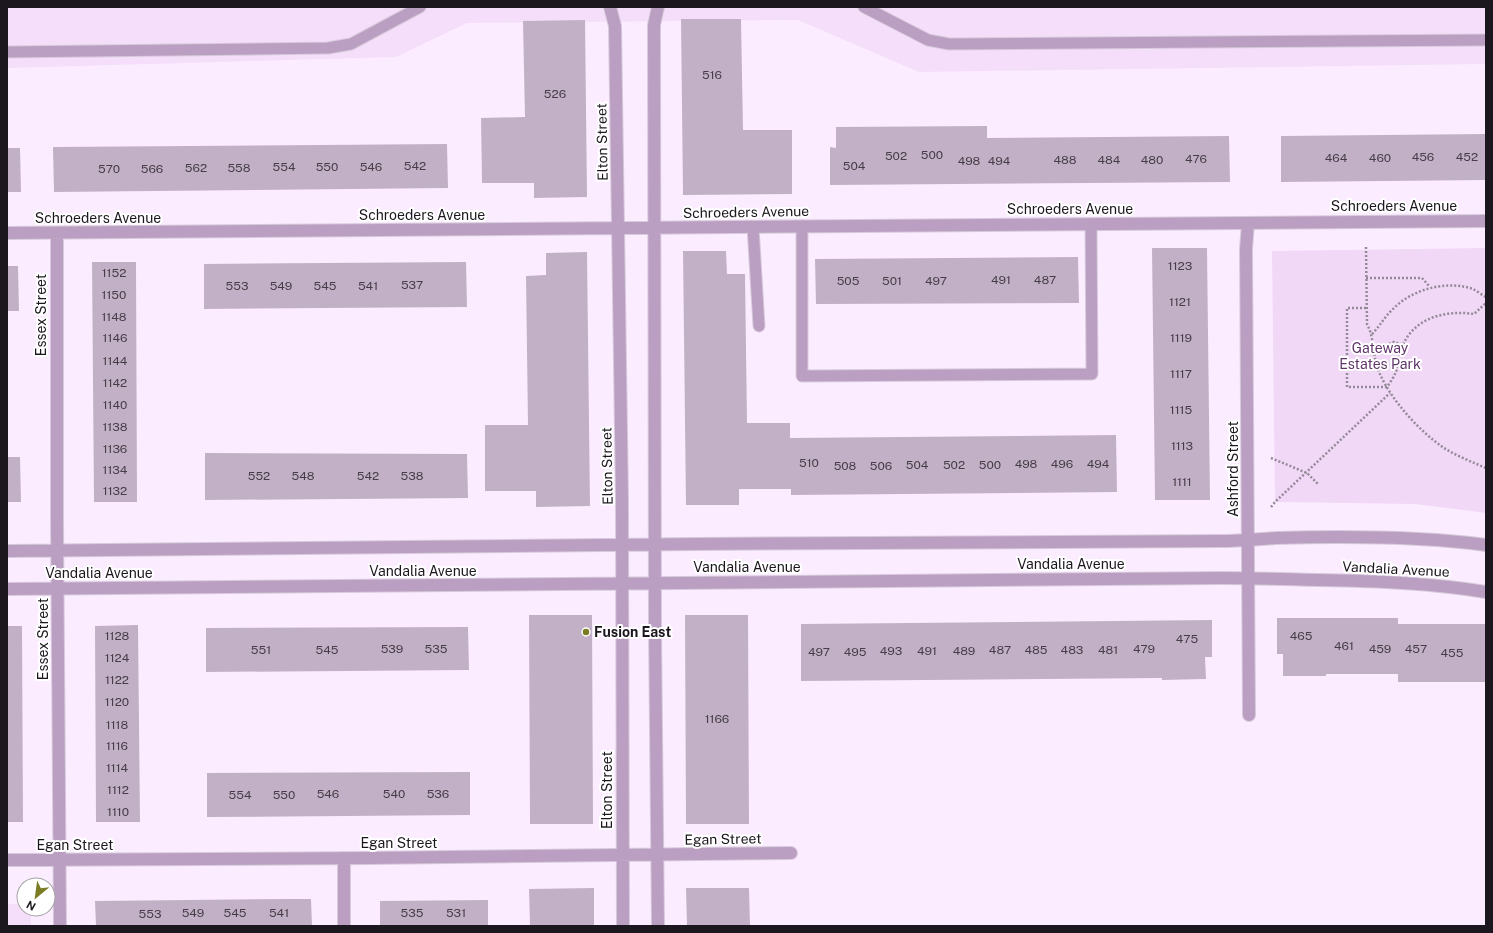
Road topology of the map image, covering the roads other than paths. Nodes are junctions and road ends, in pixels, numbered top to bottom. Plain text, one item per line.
1 (420, 7) edge
2 (610, 7) edge
3 (658, 7) edge
4 (864, 7) edge
5 (1486, 40) edge
6 (7, 52) edge
7 (1486, 221) edge
8 (1248, 223) junction
9 (1091, 224) junction
10 (802, 226) junction
11 (753, 227) junction
12 (618, 228) junction
13 (654, 228) junction
14 (7, 233) edge
15 (57, 233) junction
16 (759, 326) dead end
17 (1248, 540) junction
18 (622, 545) junction
19 (655, 545) junction
20 (1486, 545) edge
21 (57, 550) junction
22 (7, 551) edge
23 (1248, 578) junction
24 (622, 584) junction
25 (656, 584) junction
26 (7, 589) edge
27 (57, 589) junction
28 (1486, 592) edge
29 (1249, 715) dead end
30 (791, 853) dead end
31 (658, 854) junction
32 (623, 856) junction
33 (344, 858) junction
34 (7, 860) edge
35 (59, 860) junction
36 (60, 926) edge
37 (344, 926) edge
38 (623, 926) edge
39 (658, 926) edge

1 - 6 lane
2 - 12 street, Elton Street
3 - 13 street
4 - 5 lane
7 - 8 street, Schroeders Avenue
8 - 9 street, Schroeders Avenue
8 - 17 street, Ashford Street
9 - 10 street, Schroeders Avenue
9 - 10 lane
10 - 11 street, Schroeders Avenue
11 - 13 street, Schroeders Avenue
11 - 16 lane
12 - 13 street, Schroeders Avenue
12 - 15 street, Schroeders Avenue
12 - 18 street, Elton Street
13 - 19 street
14 - 15 street, Schroeders Avenue
15 - 21 street, Essex Street
17 - 19 street, Vandalia Avenue
17 - 20 street, Vandalia Avenue
17 - 23 street, Ashford Street
18 - 19 street, Vandalia Avenue
18 - 21 street, Vandalia Avenue
18 - 24 street, Elton Street
19 - 25 street
21 - 22 street, Vandalia Avenue
21 - 27 street, Essex Street
23 - 25 street, Vandalia Avenue
23 - 28 street, Vandalia Avenue
23 - 29 street, Ashford Street
24 - 25 street, Vandalia Avenue
24 - 27 street, Vandalia Avenue
24 - 32 street, Elton Street
25 - 31 street
26 - 27 street, Vandalia Avenue
27 - 35 street, Essex Street
30 - 31 street, Egan Street
31 - 32 street, Egan Street
31 - 39 street
32 - 33 street, Egan Street
32 - 38 street, Elton Street
33 - 35 street, Egan Street
33 - 37 street
34 - 35 street, Egan Street
35 - 36 street, Essex Street

